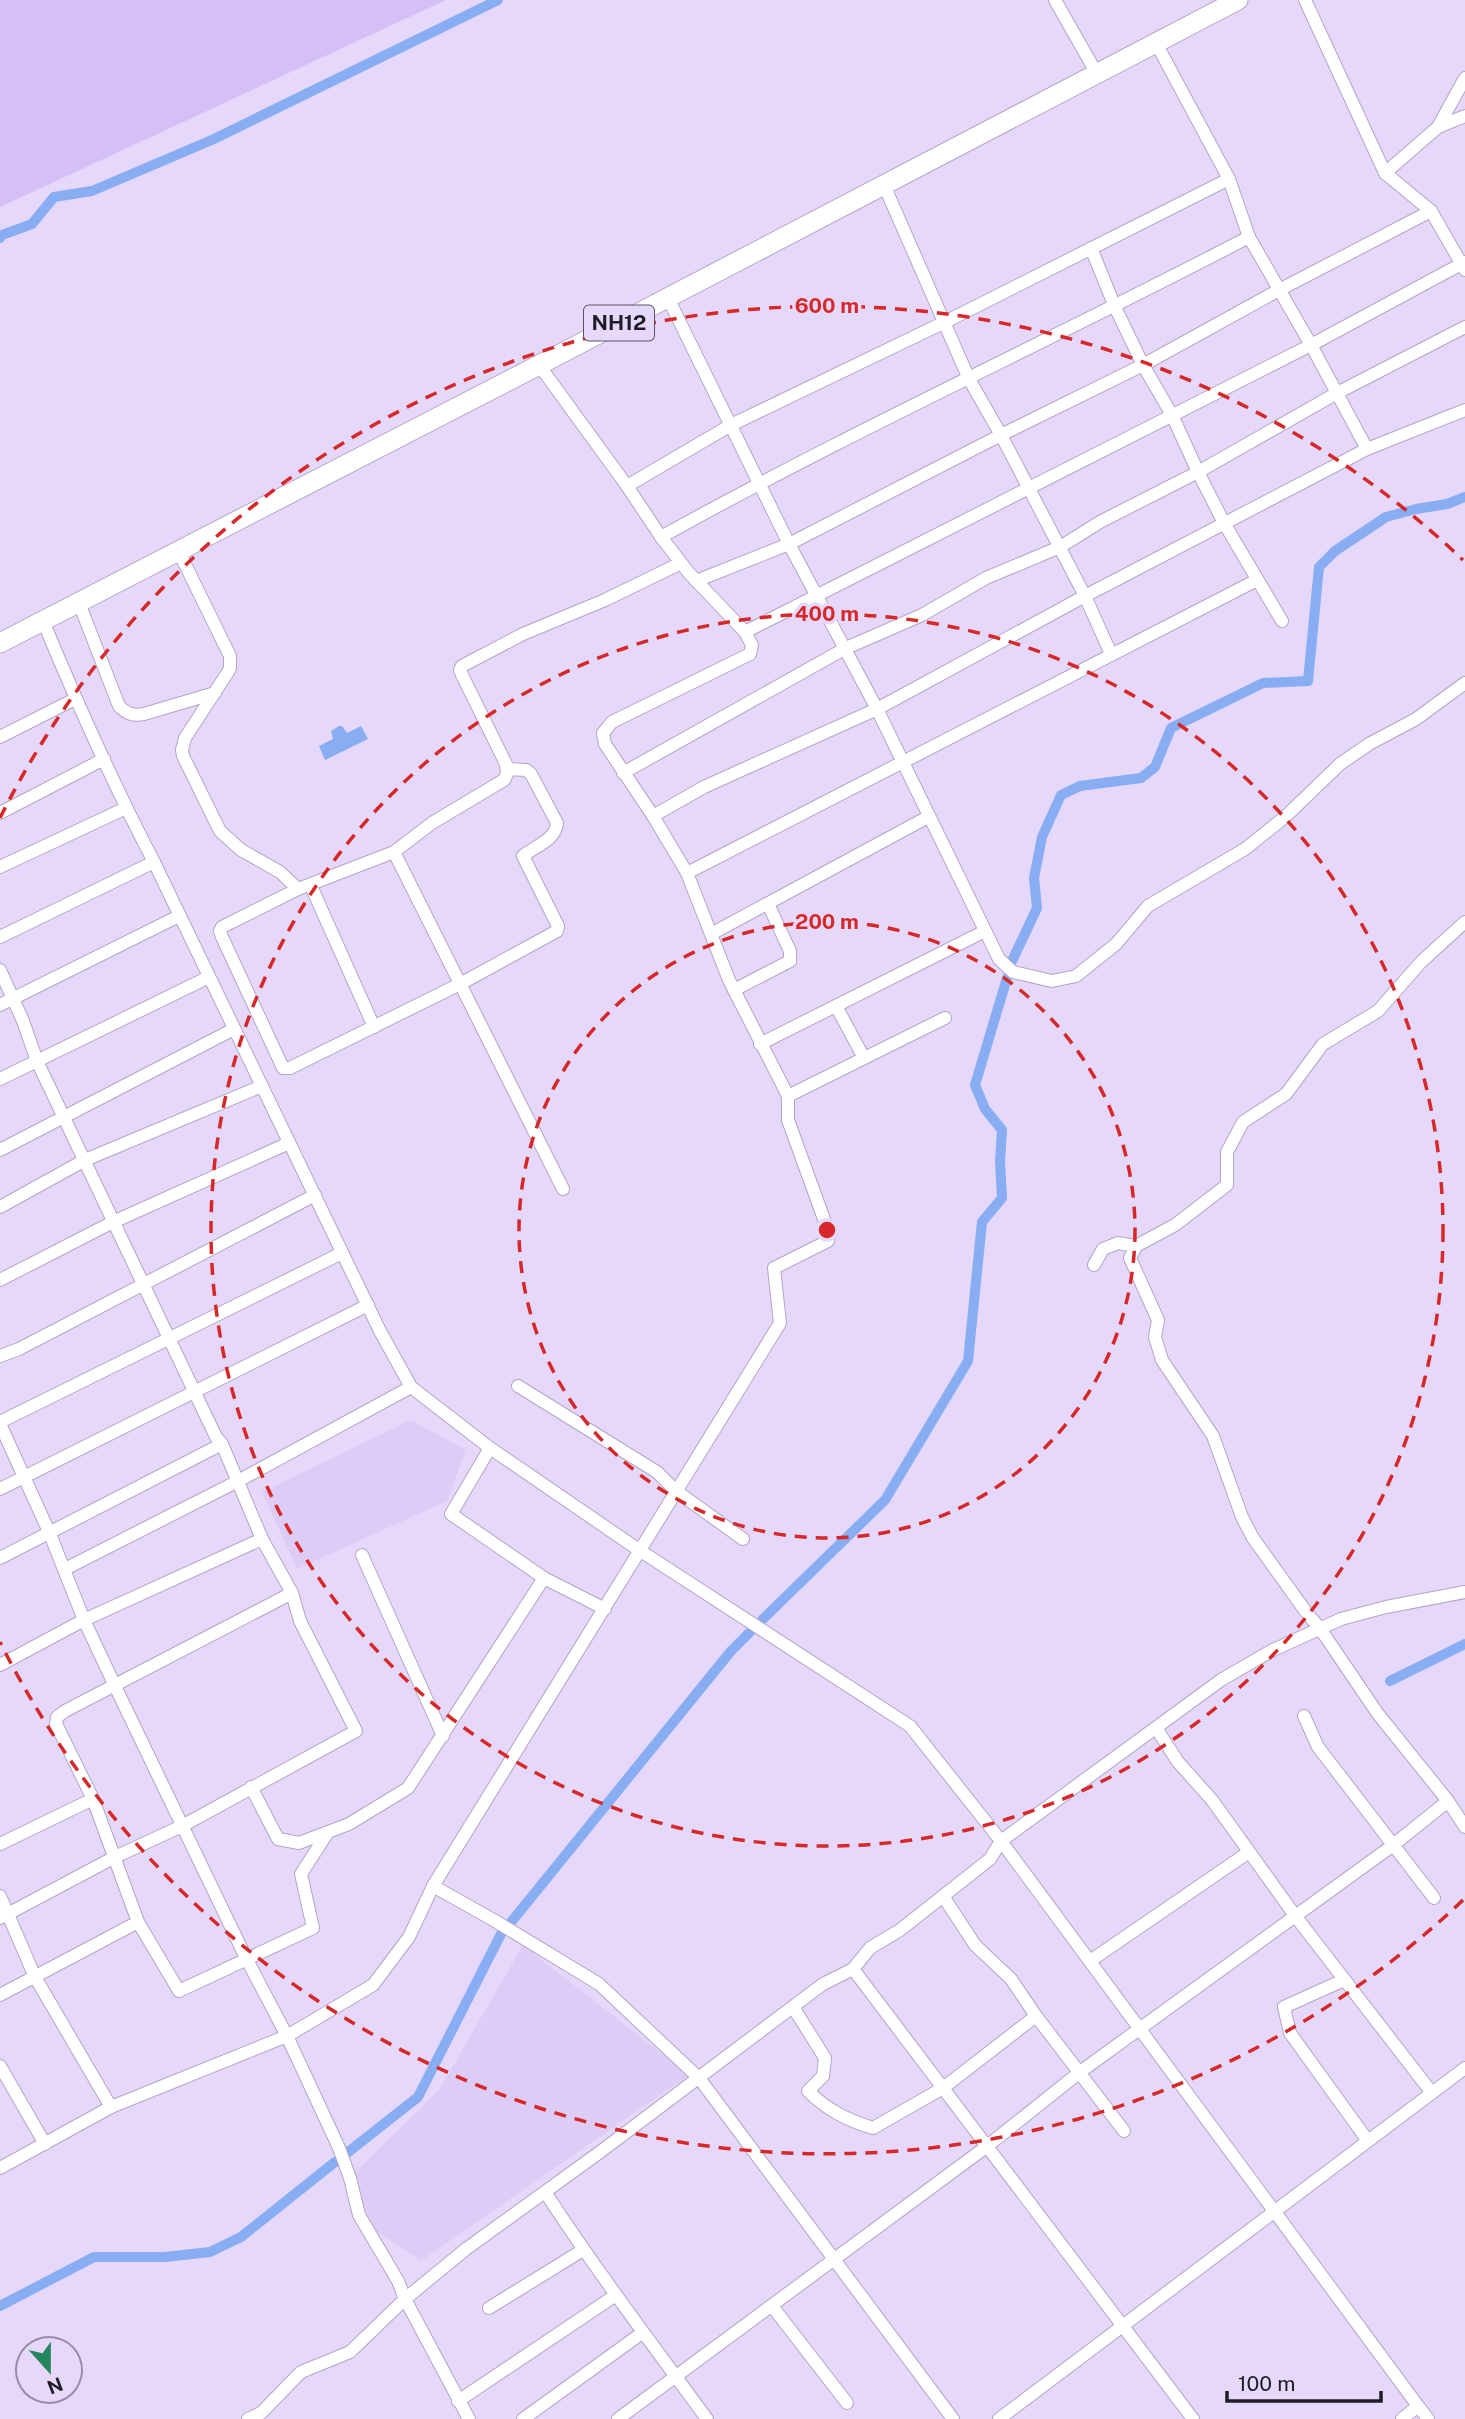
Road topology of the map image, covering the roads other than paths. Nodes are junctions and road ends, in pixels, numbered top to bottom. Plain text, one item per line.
1 (1055, 0) edge
2 (1238, 0) edge
3 (1305, 0) edge
4 (1156, 43) junction
5 (1097, 74) junction
6 (1465, 78) edge
7 (1465, 116) edge
8 (1438, 127) junction
9 (1385, 173) junction
10 (1229, 179) junction
11 (884, 185) junction
12 (1431, 211) junction
13 (1249, 237) junction
14 (1091, 248) junction
15 (1464, 265) edge
16 (1279, 290) junction
17 (668, 298) junction
18 (1115, 307) junction
19 (945, 322) junction
20 (1465, 327) edge
21 (1311, 345) junction
22 (539, 365) junction
23 (1143, 365) junction
24 (969, 379) junction
25 (1337, 393) junction
26 (1465, 410) edge
27 (1172, 415) junction
28 (731, 425) junction
29 (1001, 435) junction
30 (1367, 449) junction
31 (1198, 472) junction
32 (761, 482) junction
33 (627, 486) junction
34 (1029, 487) junction
35 (1224, 523) junction
36 (661, 537) junction
37 (789, 544) junction
38 (1060, 547) junction
39 (179, 552) junction
40 (681, 563) junction
41 (1257, 580) junction
42 (696, 581) junction
43 (1085, 596) junction
44 (818, 597) junction
45 (79, 603) junction
46 (43, 621) junction
47 (1282, 621) dead end
48 (745, 632) junction
49 (0, 643) edge
50 (846, 648) junction
51 (1111, 654) junction
52 (1465, 683) edge
53 (215, 693) junction
54 (75, 699) junction
55 (877, 709) junction
56 (0, 737) edge
57 (104, 759) junction
58 (902, 762) junction
59 (507, 769) junction
60 (623, 773) junction
61 (126, 808) junction
62 (0, 813) edge
63 (653, 816) junction
64 (928, 817) junction
65 (394, 852) junction
66 (155, 862) junction
67 (0, 867) edge
68 (687, 873) junction
69 (304, 887) junction
70 (768, 904) junction
71 (179, 916) junction
72 (1465, 922) edge
73 (985, 931) junction
74 (711, 934) junction
75 (0, 937) edge
76 (0, 970) edge
77 (209, 977) junction
78 (460, 984) junction
79 (734, 990) junction
80 (13, 998) junction
81 (0, 1005) edge
82 (836, 1006) junction
83 (945, 1017) dead end
84 (374, 1027) junction
85 (234, 1029) junction
86 (760, 1044) junction
87 (863, 1058) junction
88 (37, 1061) junction
89 (0, 1079) edge
90 (262, 1086) junction
91 (789, 1096) junction
92 (64, 1118) junction
93 (289, 1143) junction
94 (0, 1150) edge
95 (85, 1160) junction
96 (563, 1189) dead end
97 (314, 1195) junction
98 (0, 1207) edge
99 (113, 1222) junction
100 (1136, 1246) junction
101 (342, 1253) junction
102 (1094, 1265) dead end
103 (0, 1280) edge
104 (144, 1284) junction
105 (368, 1305) junction
106 (168, 1337) junction
107 (0, 1356) edge
108 (411, 1387) junction
109 (518, 1387) dead end
110 (195, 1392) junction
111 (0, 1423) edge
112 (222, 1444) junction
113 (490, 1448) junction
114 (24, 1478) junction
115 (238, 1481) junction
116 (0, 1489) edge
117 (676, 1491) junction
118 (50, 1534) junction
119 (262, 1539) junction
120 (743, 1539) dead end
121 (639, 1550) junction
122 (362, 1555) dead end
123 (0, 1558) edge
124 (65, 1569) junction
125 (544, 1578) junction
126 (1465, 1592) edge
127 (292, 1593) junction
128 (604, 1609) junction
129 (84, 1620) junction
130 (1319, 1627) junction
131 (0, 1665) edge
132 (114, 1684) junction
133 (1304, 1716) dead end
134 (1156, 1728) junction
135 (443, 1736) junction
136 (251, 1787) junction
137 (93, 1799) junction
138 (1448, 1801) junction
139 (182, 1826) junction
140 (1465, 1828) edge
141 (328, 1832) junction
142 (1001, 1841) junction
143 (0, 1844) edge
144 (1392, 1846) junction
145 (1249, 1852) junction
146 (115, 1857) junction
147 (433, 1886) junction
148 (0, 1896) edge
149 (943, 1896) junction
150 (1434, 1898) dead end
151 (4, 1916) edge
152 (1296, 1917) junction
153 (138, 1922) junction
154 (246, 1958) junction
155 (1090, 1961) junction
156 (853, 1969) junction
157 (34, 1977) junction
158 (1344, 1980) junction
159 (0, 1995) edge
160 (793, 2007) junction
161 (1036, 2016) junction
162 (1140, 2028) junction
163 (287, 2036) junction
164 (0, 2066) edge
165 (1465, 2067) edge
166 (1080, 2072) junction
167 (699, 2078) junction
168 (5, 2084) edge
169 (943, 2088) junction
170 (1432, 2093) junction
171 (111, 2107) junction
172 (1125, 2131) dead end
173 (1368, 2141) junction
174 (46, 2144) junction
175 (986, 2147) junction
176 (0, 2168) edge
177 (545, 2192) junction
178 (1275, 2210) junction
179 (583, 2250) junction
180 (835, 2260) junction
181 (616, 2295) junction
182 (405, 2299) junction
183 (772, 2306) junction
184 (489, 2308) dead end
185 (1122, 2326) junction
186 (642, 2333) junction
187 (676, 2376) junction
188 (458, 2400) junction
189 (847, 2403) dead end
190 (1418, 2406) junction
191 (248, 2419) edge
192 (469, 2419) edge
193 (523, 2419) edge
194 (618, 2419) edge
195 (707, 2419) edge
196 (953, 2419) edge
197 (999, 2419) edge
198 (1193, 2419) edge
199 (1402, 2419) edge
200 (1428, 2419) edge

1 - 5 street
2 - 4 highway, NH12
3 - 9 street
4 - 5 highway, NH12
4 - 10 street
5 - 11 highway, NH12
6 - 8 street
7 - 8 street
8 - 9 street
9 - 12 street
10 - 13 street
10 - 14 street
11 - 17 highway, NH12
11 - 19 street
12 - 15 street
12 - 16 street
13 - 16 street
13 - 18 street
14 - 18 street
14 - 19 street
15 - 21 street
16 - 21 street
16 - 23 street
17 - 22 highway, NH12
17 - 28 street
18 - 23 street
18 - 24 street
19 - 24 street
19 - 28 street
20 - 25 street
21 - 25 street
21 - 27 street
22 - 33 street
22 - 39 highway, NH12
23 - 27 street
23 - 29 street
24 - 29 street
24 - 32 street
25 - 30 street
25 - 31 street
26 - 30 street
27 - 31 street
27 - 34 street
28 - 32 street
28 - 33 street
29 - 34 street
29 - 37 street
30 - 35 street
31 - 35 street
31 - 38 street
32 - 36 street
32 - 37 street
33 - 36 street
34 - 38 street
34 - 44 street
35 - 41 street
35 - 43 street
36 - 40 street
37 - 42 street
37 - 44 street
38 - 43 street
38 - 50 street
39 - 45 highway, NH12
39 - 53 street
40 - 42 street
40 - 59 street
41 - 47 street
41 - 51 street
42 - 48 street
43 - 51 street
43 - 55 street
44 - 48 street
44 - 50 street
45 - 46 highway, NH12
45 - 53 street
46 - 49 highway, NH12
46 - 54 street
48 - 60 street
50 - 55 street
50 - 60 street
51 - 58 street
52 - 73 street
53 - 69 street
54 - 56 street
54 - 57 street
55 - 58 street
55 - 63 street
57 - 61 street
57 - 62 street
58 - 64 street
58 - 68 street
59 - 65 street
59 - 78 street
60 - 63 street
61 - 66 street
61 - 67 street
63 - 68 street
64 - 70 street
64 - 73 street
65 - 69 street
65 - 78 street
66 - 71 street
66 - 75 street
68 - 74 street
69 - 84 street
69 - 84 street
70 - 74 street
70 - 79 street
71 - 77 street
71 - 80 street
72 - 100 street
73 - 82 street
74 - 79 street
76 - 80 street
77 - 85 street
77 - 88 street
78 - 84 street
78 - 96 street
79 - 86 street
80 - 81 street
80 - 88 street
82 - 86 street
82 - 87 street
83 - 87 street
85 - 90 street
85 - 92 street
86 - 91 street
87 - 91 street
88 - 89 street
88 - 92 street
90 - 93 street
90 - 95 street
91 - 117 street
92 - 94 street
92 - 95 street
93 - 97 street
93 - 99 street
95 - 98 street
95 - 99 street
97 - 101 street
97 - 104 street
99 - 103 street
99 - 104 street
100 - 102 street
100 - 130 street
101 - 105 street
101 - 106 street
104 - 106 street
104 - 107 street
105 - 108 street
105 - 110 street
106 - 110 street
106 - 111 street
108 - 113 street
108 - 115 street
109 - 117 street
110 - 112 street
110 - 114 street
111 - 114 street
112 - 115 street
112 - 118 street
113 - 121 street
113 - 125 street
114 - 116 street
114 - 118 street
115 - 119 street
115 - 124 street
117 - 120 street
117 - 121 street
118 - 123 street
118 - 124 street
119 - 127 street
119 - 129 street
121 - 128 street
121 - 142 street
122 - 135 street
124 - 129 street
125 - 128 street
125 - 135 street
126 - 130 street
127 - 132 street
127 - 136 street
128 - 147 street
129 - 131 street
129 - 132 street
130 - 134 street
130 - 138 street
132 - 137 street
132 - 139 street
133 - 144 street
134 - 142 street
134 - 145 street
135 - 141 street
136 - 139 street
136 - 141 street
137 - 143 street
137 - 146 street
138 - 140 street
138 - 144 street
139 - 146 street
139 - 154 street
141 - 154 street
142 - 149 street
142 - 155 street
144 - 150 street
144 - 152 street
145 - 152 street
145 - 155 street
146 - 151 street
146 - 153 street
147 - 163 street
147 - 167 street
148 - 151 street
149 - 156 street
149 - 161 street
151 - 157 street
152 - 158 street
152 - 162 street
153 - 154 street
153 - 157 street
154 - 163 street
155 - 162 street
156 - 160 street
156 - 169 street
157 - 159 street
157 - 171 street
158 - 170 street
158 - 173 street
160 - 167 street
160 - 169 street
161 - 166 street
161 - 169 street
162 - 166 street
162 - 178 street
163 - 171 street
163 - 182 street
164 - 168 street
165 - 170 street
166 - 172 street
166 - 175 street
167 - 177 street
167 - 180 street
168 - 174 street
169 - 175 street
170 - 173 street
171 - 174 street
173 - 178 street
174 - 176 street
175 - 180 street
175 - 185 street
177 - 179 street
177 - 182 street
178 - 185 street
178 - 190 street
179 - 181 street
179 - 184 street
180 - 183 street
180 - 196 street
181 - 186 street
181 - 188 street
182 - 188 street
182 - 191 street
183 - 187 street
183 - 189 street
185 - 197 street
185 - 198 street
186 - 187 street
186 - 193 street
187 - 194 street
187 - 195 street
188 - 192 street
190 - 199 street
190 - 200 street

